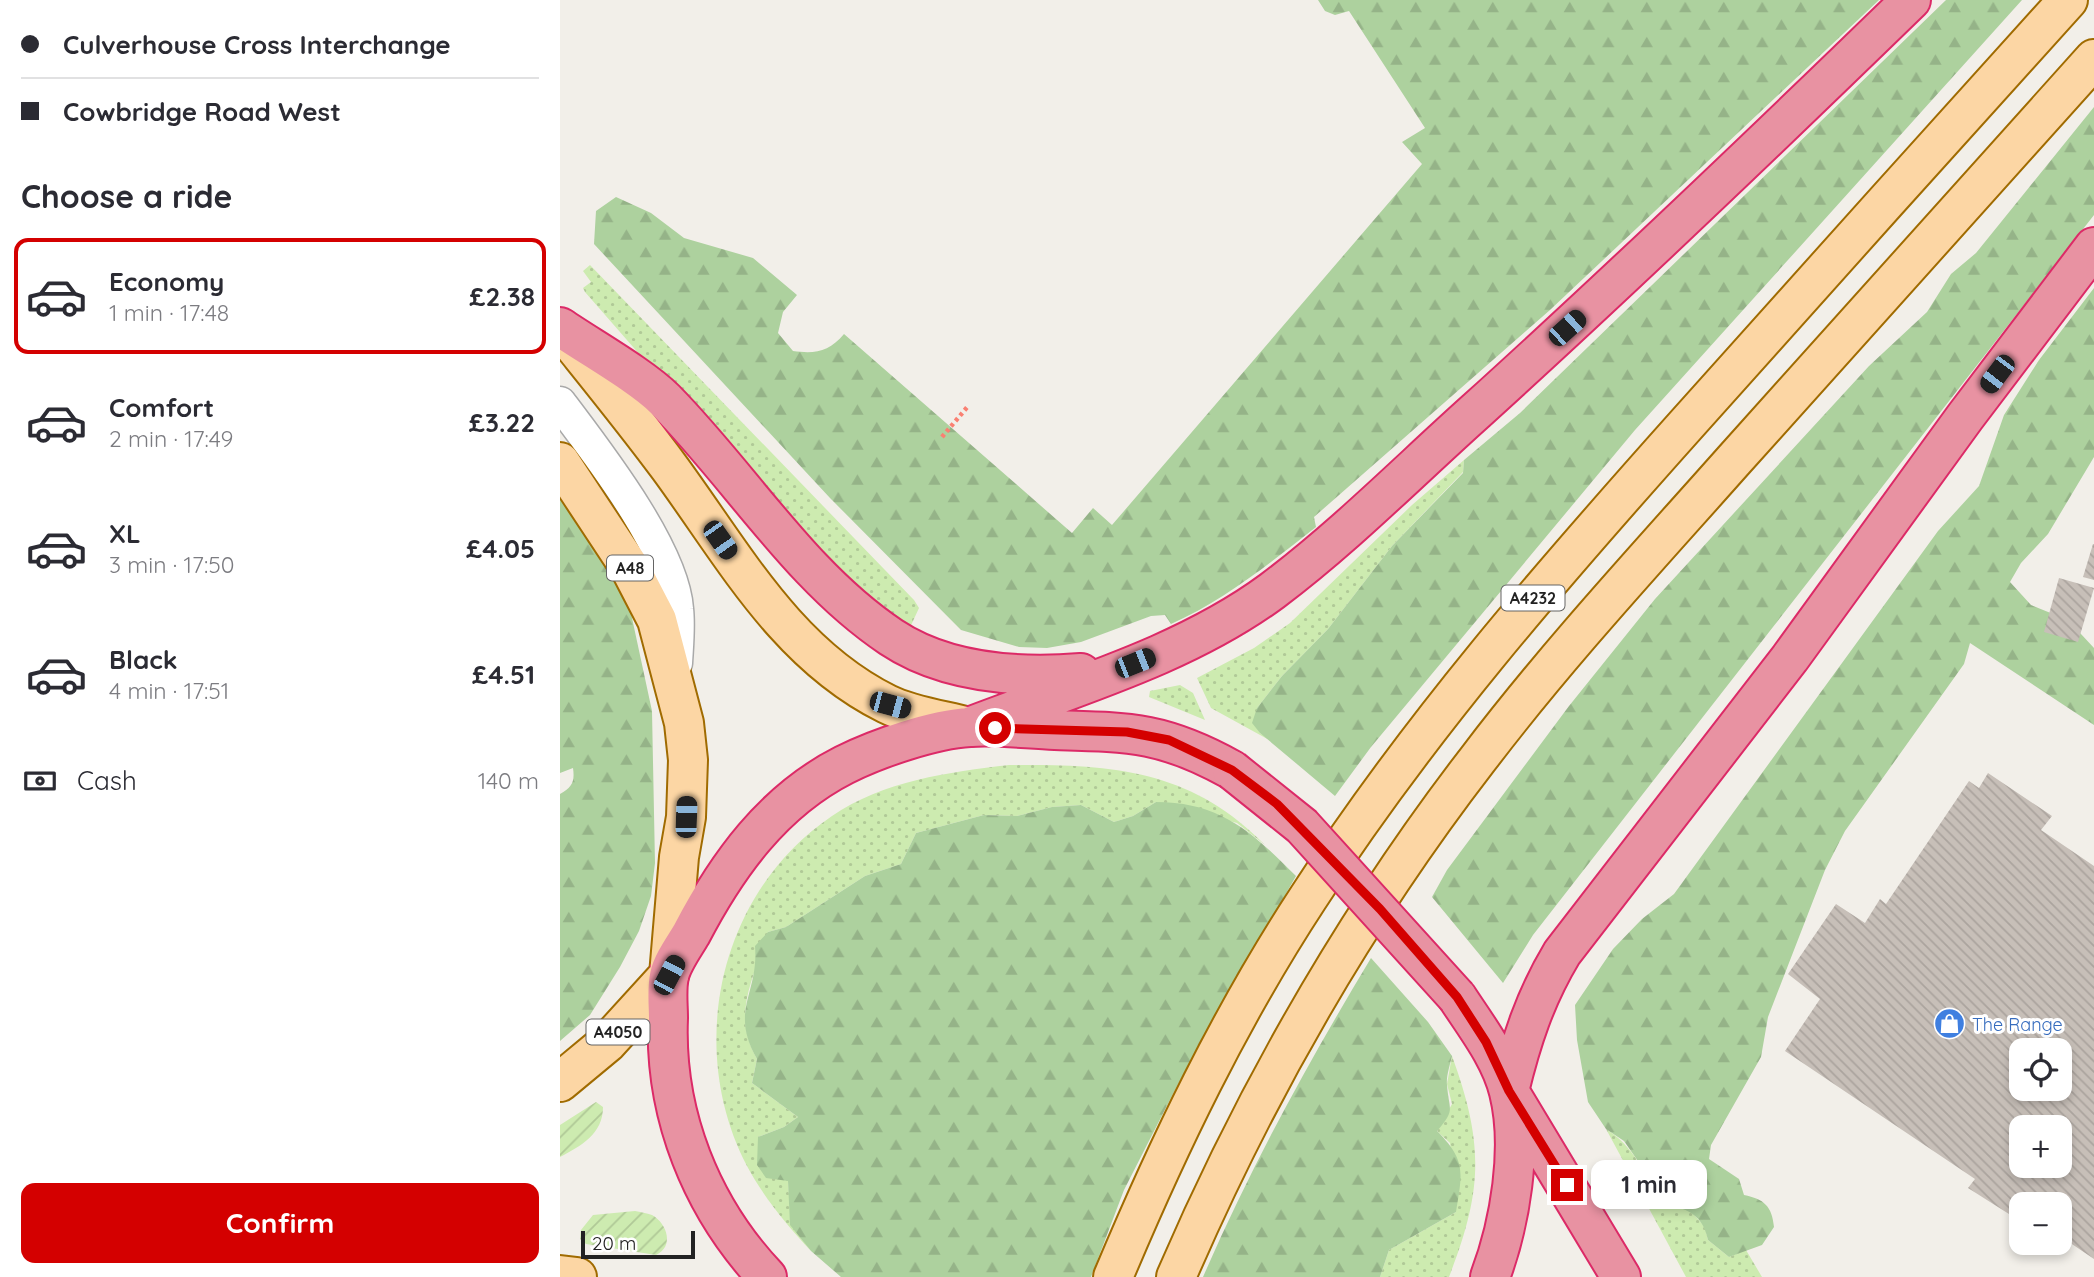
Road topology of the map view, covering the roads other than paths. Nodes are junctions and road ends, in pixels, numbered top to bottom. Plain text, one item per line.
1 (1911, 0) edge
2 (2067, 0) edge
3 (2094, 59) edge
4 (2094, 247) edge
5 (560, 328) edge
6 (560, 404) edge
7 (560, 462) edge
8 (1114, 671) junction
9 (676, 685) junction
10 (969, 727) junction
11 (669, 975) junction
12 (560, 1082) edge
13 (1509, 1091) junction
14 (560, 1275) edge
15 (577, 1277) edge
16 (767, 1277) edge
17 (1113, 1277) edge
18 (1176, 1277) edge
19 (1490, 1277) edge
20 (1621, 1277) edge

1 - 8 highway
2 - 17 main road, A4232
3 - 18 main road
4 - 13 highway
5 - 8 highway
5 - 10 main road
6 - 9 street
7 - 9 main road, A48
8 - 10 highway
9 - 11 main road, A48
10 - 11 highway
10 - 13 highway, bridge
11 - 12 main road, A4050
11 - 16 highway
13 - 19 highway
13 - 20 highway
14 - 15 main road

